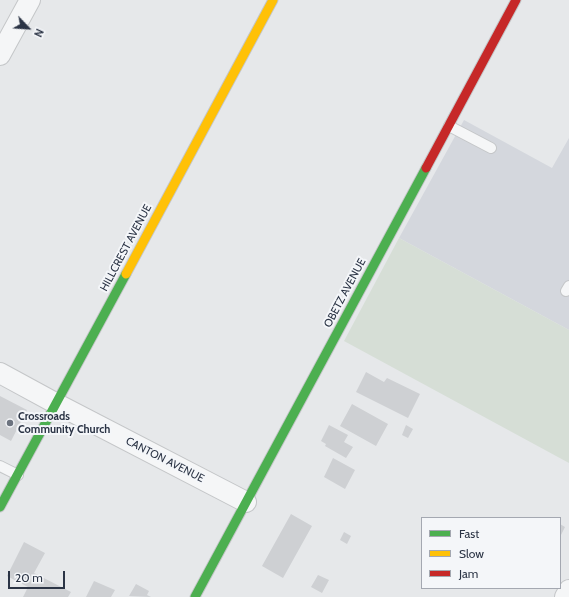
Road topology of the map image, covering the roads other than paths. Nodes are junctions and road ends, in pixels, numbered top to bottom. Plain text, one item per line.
1 (30, 0) edge
2 (272, 0) edge
3 (516, 0) edge
4 (0, 55) edge
5 (449, 126) junction
6 (491, 148) dead end
7 (0, 373) edge
8 (56, 404) junction
9 (0, 466) edge
10 (18, 475) junction
11 (246, 502) junction
12 (0, 508) edge
13 (569, 590) edge
14 (195, 597) edge
15 (565, 597) edge

1 - 4 street
2 - 8 street, HILLCREST AVENUE
3 - 5 street, OBETZ AVENUE
5 - 6 lane
5 - 11 street, OBETZ AVENUE
7 - 8 street, CANTON AVENUE
8 - 10 street, HILLCREST AVENUE
8 - 11 street, CANTON AVENUE
9 - 10 lane
10 - 12 street, HILLCREST AVENUE
11 - 14 street, OBETZ AVENUE
13 - 15 street

